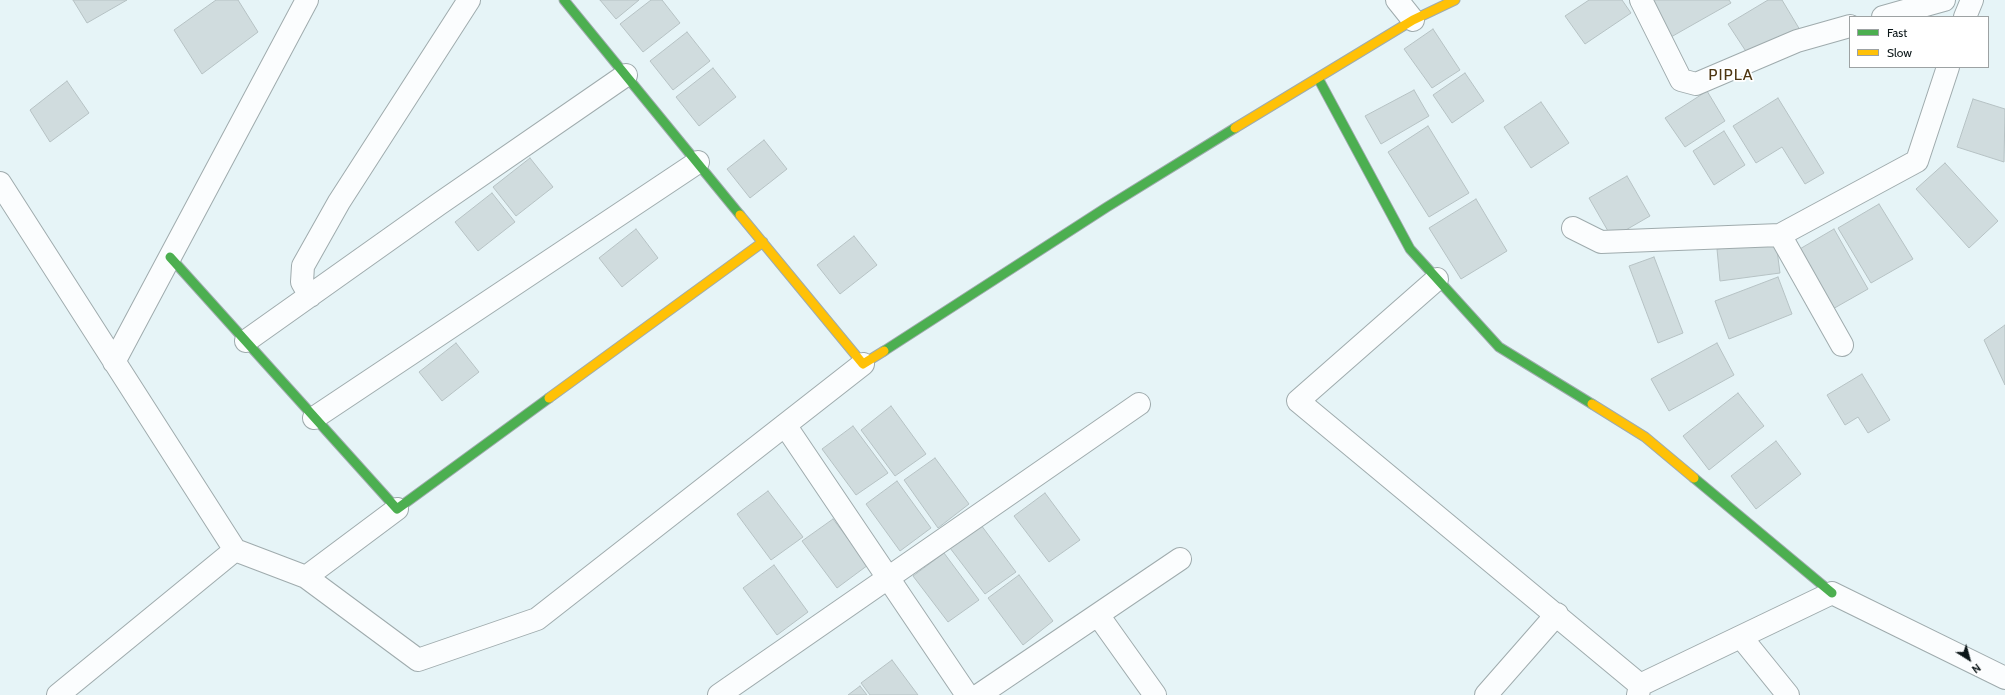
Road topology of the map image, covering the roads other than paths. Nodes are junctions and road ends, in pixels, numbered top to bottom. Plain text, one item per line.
1 (307, 0) edge
2 (469, 0) edge
3 (564, 0) edge
4 (1397, 0) edge
5 (1455, 0) edge
6 (1641, 0) edge
7 (1944, 0) edge
8 (1972, 0) edge
9 (1886, 16) edge
10 (1965, 16) edge
11 (1413, 20) junction
12 (1849, 26) edge
13 (1948, 68) edge
14 (626, 75) junction
15 (1318, 78) junction
16 (698, 162) junction
17 (0, 183) edge
18 (1572, 228) dead end
19 (1780, 235) junction
20 (763, 242) junction
21 (170, 257) junction
22 (1437, 279) junction
23 (310, 296) junction
24 (246, 341) junction
25 (1842, 345) dead end
26 (114, 362) junction
27 (863, 364) junction
28 (1139, 404) dead end
29 (314, 418) junction
30 (785, 425) junction
31 (396, 509) junction
32 (235, 550) junction
33 (1180, 560) dead end
34 (306, 577) junction
35 (888, 580) junction
36 (1832, 593) junction
37 (1557, 614) junction
38 (1098, 615) junction
39 (1741, 637) junction
40 (2005, 678) edge
41 (1639, 690) edge
42 (58, 695) edge
43 (719, 695) edge
44 (967, 695) edge
45 (979, 695) edge
46 (1155, 695) edge
47 (1486, 695) edge
48 (1788, 695) edge

1 - 21 street
2 - 23 street
3 - 14 street
4 - 11 street
5 - 11 street
6 - 12 street
7 - 9 street
8 - 10 street
11 - 15 street
13 - 19 street
14 - 16 street
14 - 23 street
15 - 22 street
15 - 27 street
16 - 20 street
16 - 29 street
17 - 26 street
18 - 19 street
19 - 25 street
20 - 27 street
20 - 31 street
21 - 24 street
21 - 26 street
22 - 36 street
22 - 37 street
23 - 24 street
24 - 29 street
26 - 32 street
27 - 30 street
28 - 35 street
29 - 31 street
30 - 34 street
30 - 35 street
31 - 34 street
32 - 34 street
32 - 42 street
33 - 38 street
35 - 43 street
35 - 44 street
36 - 39 street
36 - 40 street
37 - 41 street
37 - 47 street
38 - 45 street
38 - 46 street
39 - 41 street
39 - 48 street

